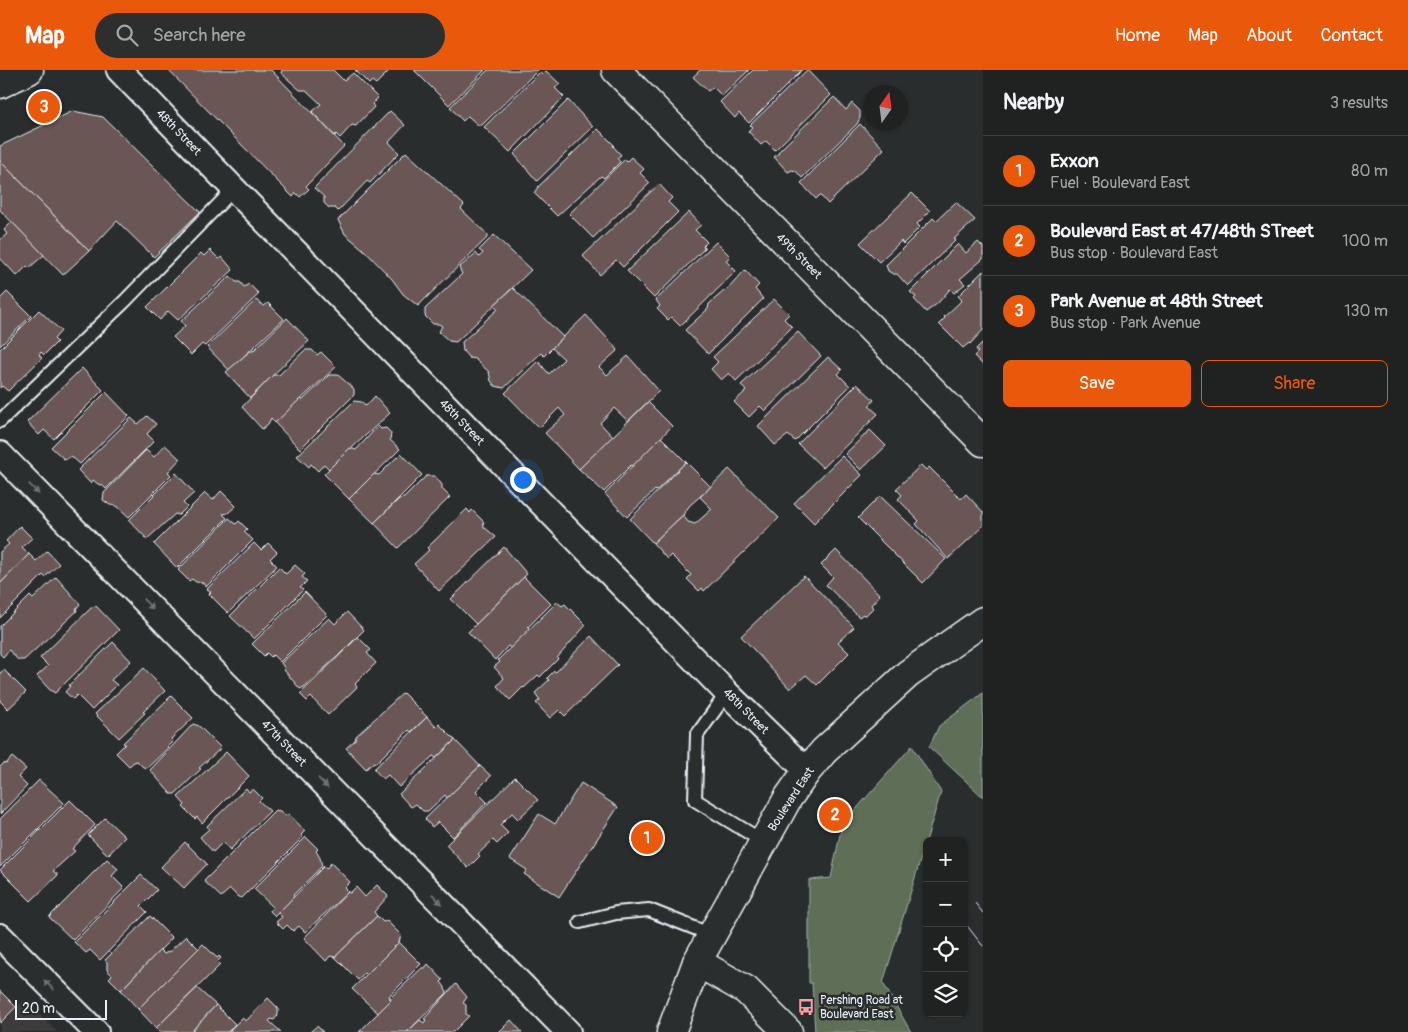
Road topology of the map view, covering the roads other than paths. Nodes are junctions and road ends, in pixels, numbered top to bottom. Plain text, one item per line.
1 (29, 70) edge
2 (119, 70) edge
3 (616, 70) edge
4 (0, 84) edge
5 (234, 189) junction
6 (0, 421) edge
7 (983, 442) edge
8 (0, 454) edge
9 (983, 621) edge
10 (727, 693) junction
11 (807, 772) junction
12 (764, 842) junction
13 (580, 922) dead end
14 (712, 935) junction
15 (0, 936) edge
16 (697, 962) junction
17 (96, 1032) edge
18 (568, 1032) edge
19 (671, 1032) edge
20 (788, 1032) edge

1 - 4 street
2 - 5 street, 48th Street
3 - 7 street, 49th Street
5 - 6 lane
5 - 10 street, 48th Street
8 -> 18 street, 47th Street
9 - 11 street, Boulevard East
10 - 11 street, 48th Street
10 - 12 lane
11 - 12 street, Boulevard East
12 - 14 street, Boulevard East
13 - 14 lane
14 - 16 street, Boulevard East
17 -> 15 street
16 - 19 street, Boulevard East
16 - 20 street

